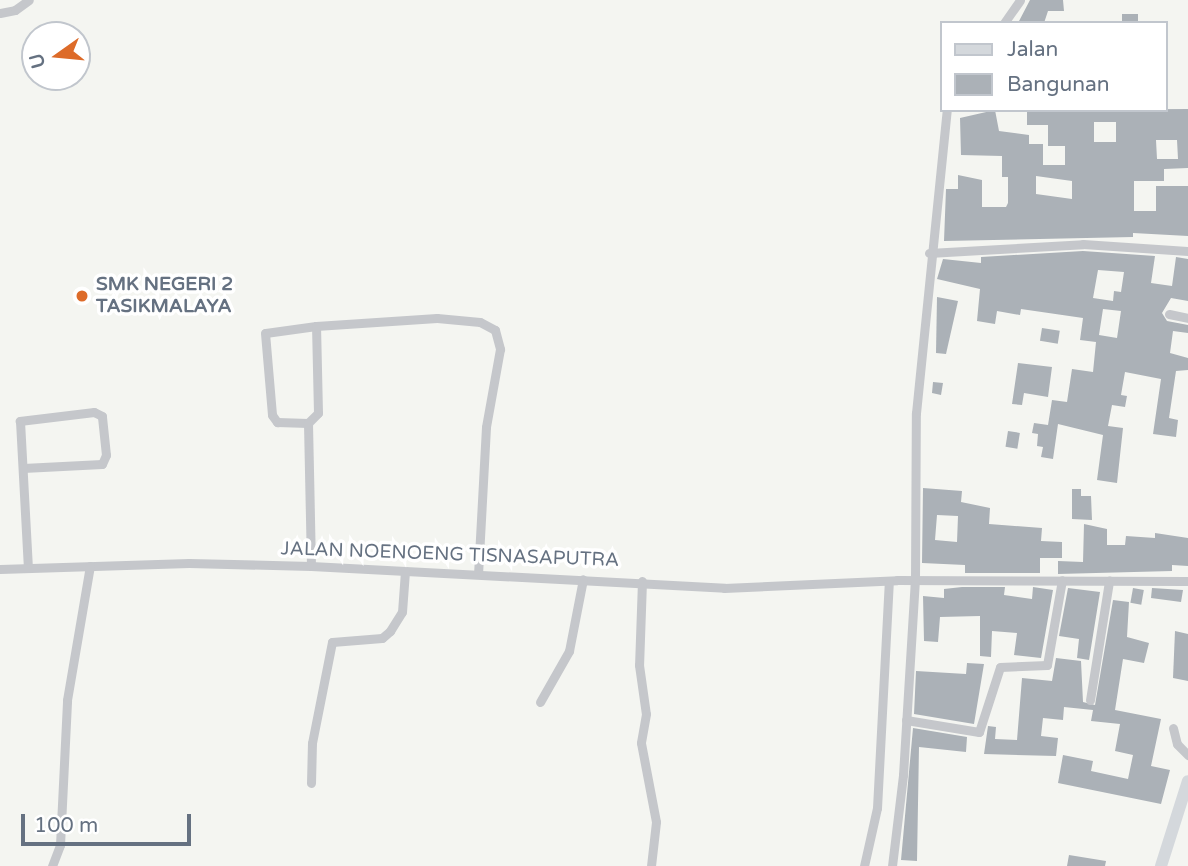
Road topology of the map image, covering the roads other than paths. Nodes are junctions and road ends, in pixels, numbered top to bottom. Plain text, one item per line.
1 (29, 0) edge
2 (1020, 0) edge
3 (0, 13) edge
4 (1005, 21) edge
5 (947, 112) edge
6 (1188, 251) edge
7 (929, 253) junction
8 (1169, 314) dead end
9 (1188, 318) edge
10 (316, 326) junction
11 (308, 423) junction
12 (23, 468) junction
13 (90, 566) junction
14 (311, 566) junction
15 (28, 568) junction
16 (0, 569) edge
17 (405, 571) junction
18 (478, 574) junction
19 (583, 579) junction
20 (893, 580) junction
21 (912, 580) junction
22 (1062, 580) junction
23 (642, 581) junction
24 (1109, 581) junction
25 (1188, 581) edge
26 (1090, 700) dead end
27 (540, 702) dead end
28 (906, 720) junction
29 (1173, 728) dead end
30 (1188, 755) edge
31 (1188, 781) edge
32 (311, 783) dead end
33 (52, 866) edge
34 (651, 866) edge
35 (864, 866) edge
36 (891, 866) edge
37 (1161, 866) edge

1 - 3 street
2 - 4 street
5 - 7 street
6 - 7 street
7 - 21 street
8 - 9 street
10 - 11 street
10 - 11 street
10 - 18 street
11 - 14 street
12 - 12 street
12 - 15 street
13 - 14 street, JALAN NOENOENG TISNASAPUTRA
13 - 15 street, JALAN NOENOENG TISNASAPUTRA
13 - 33 street
14 - 17 street, JALAN NOENOENG TISNASAPUTRA
15 - 16 street, JALAN NOENOENG TISNASAPUTRA
17 - 18 street, JALAN NOENOENG TISNASAPUTRA
17 - 32 street
18 - 19 street, JALAN NOENOENG TISNASAPUTRA
19 - 23 street, JALAN NOENOENG TISNASAPUTRA
19 - 27 street
20 - 21 street, JALAN NOENOENG TISNASAPUTRA
20 - 23 street, JALAN NOENOENG TISNASAPUTRA
20 - 35 street
21 - 22 street, JALAN NOENOENG TISNASAPUTRA
21 - 28 street
22 - 24 street, JALAN NOENOENG TISNASAPUTRA
22 - 28 street
23 - 34 street
24 - 25 street, JALAN NOENOENG TISNASAPUTRA
24 - 26 street
28 - 36 street
29 - 30 street
31 - 37 main road

